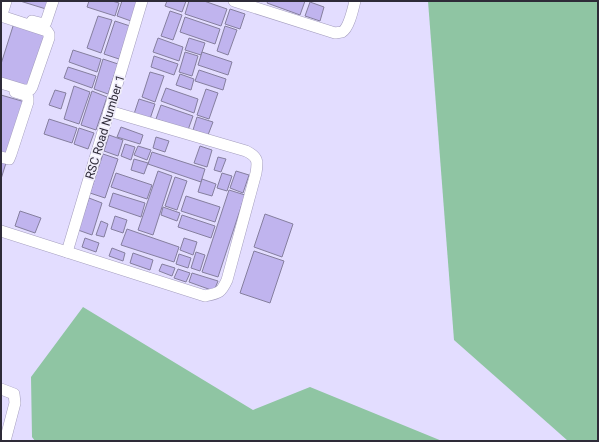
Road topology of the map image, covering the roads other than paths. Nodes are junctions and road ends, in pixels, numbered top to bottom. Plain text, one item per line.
1 (53, 1) edge
2 (142, 1) edge
3 (234, 1) edge
4 (356, 1) edge
5 (2, 11) edge
6 (1, 83) edge
7 (1, 88) edge
8 (110, 111) junction
9 (1, 157) edge
10 (1, 231) edge
11 (67, 252) junction
12 (1, 389) edge
13 (5, 441) edge

1 - 5 street
2 - 8 street, RSC Road Number 1
3 - 4 street
5 - 6 street
7 - 9 street
8 - 11 street, RSC Road Number 1
8 - 11 street
10 - 11 street
12 - 13 street

